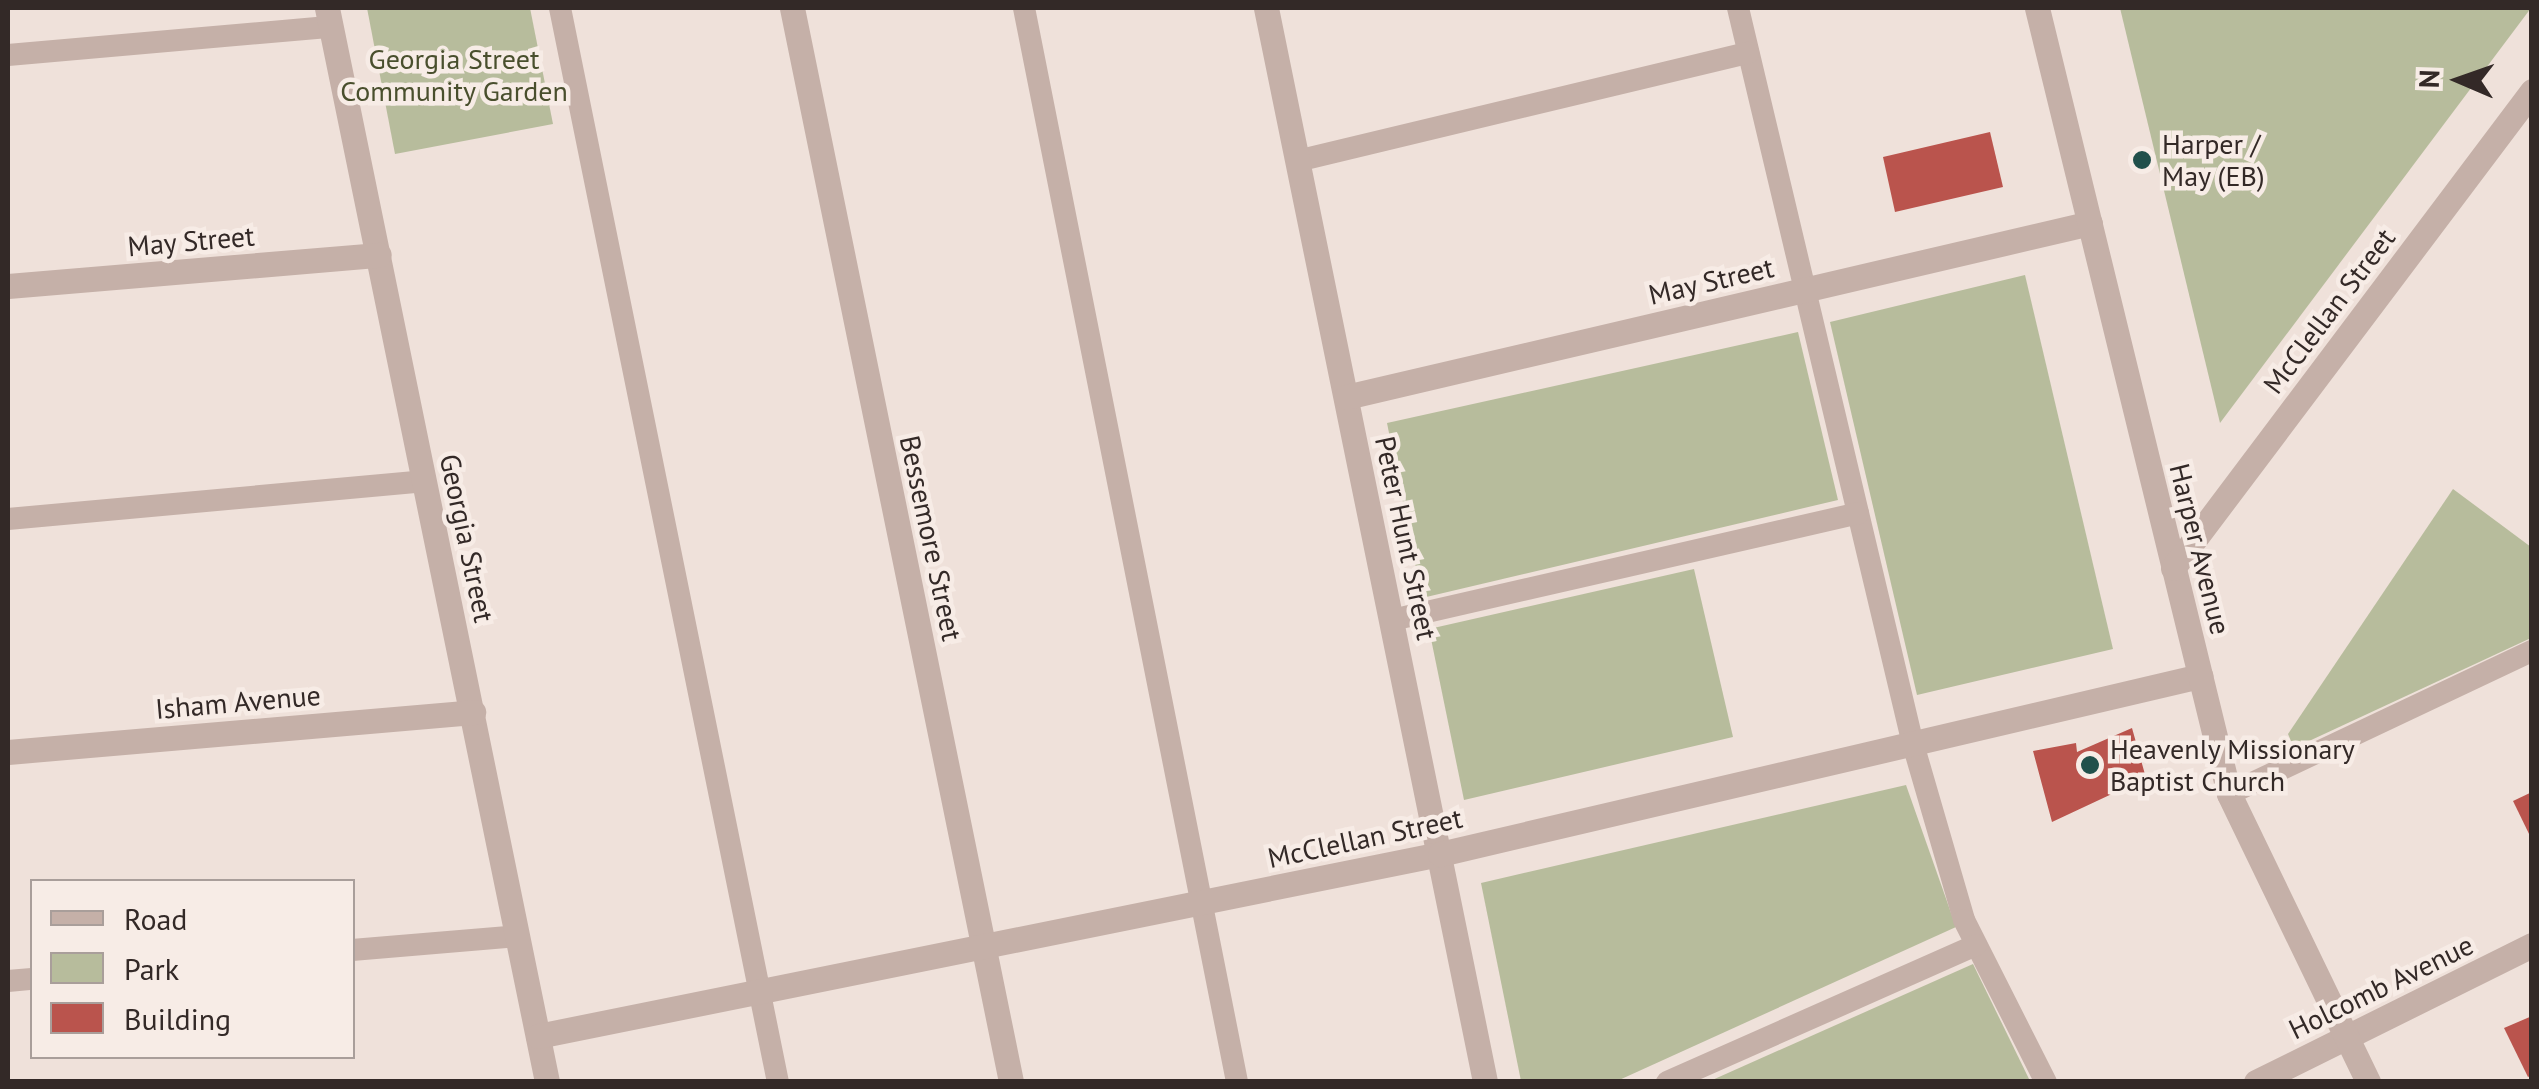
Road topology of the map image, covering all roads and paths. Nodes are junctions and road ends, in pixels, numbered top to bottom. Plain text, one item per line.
1 (560, 8) edge
2 (792, 8) edge
3 (1024, 8) edge
4 (1266, 8) edge
5 (1738, 8) edge
6 (2038, 8) edge
7 (329, 17) edge
8 (1748, 53) junction
9 (8, 55) edge
10 (2532, 90) edge
11 (1297, 161) junction
12 (2090, 223) junction
13 (379, 255) junction
14 (8, 286) edge
15 (1804, 290) junction
16 (1346, 397) junction
17 (424, 481) junction
18 (1858, 513) junction
19 (8, 519) edge
20 (2174, 568) junction
21 (1392, 620) junction
22 (2532, 651) edge
23 (2200, 676) junction
24 (472, 712) junction
25 (1913, 744) junction
26 (8, 752) edge
27 (2229, 794) junction
28 (1440, 854) junction
29 (1200, 904) junction
30 (517, 936) junction
31 (1976, 945) junction
32 (2532, 945) edge
33 (984, 948) junction
34 (355, 950) edge
35 (760, 992) junction
36 (538, 1036) junction
37 (2347, 1038) junction
38 (547, 1082) edge
39 (778, 1082) edge
40 (1011, 1082) edge
41 (1237, 1082) edge
42 (1485, 1082) edge
43 (1667, 1082) edge
44 (2046, 1082) edge
45 (2256, 1082) edge
46 (2368, 1082) edge

1 - 35 lane
2 - 33 street, Bessemore Street
3 - 29 lane
4 - 11 street, Peter Hunt Street
5 - 8 lane
6 - 12 street, Harper Avenue
7 - 9 lane
7 - 13 street, Georgia Street
8 - 11 lane
8 - 15 lane
10 - 20 street, McClellan Street
11 - 16 street, Peter Hunt Street
12 - 15 street, May Street
12 - 20 street, Harper Avenue
13 - 14 street, May Street
13 - 17 street, Georgia Street
15 - 16 street, May Street
15 - 18 lane
16 - 21 street, Peter Hunt Street
17 - 19 lane
17 - 24 street, Georgia Street
18 - 21 lane
18 - 25 lane
20 - 23 street, Harper Avenue
21 - 28 street, Peter Hunt Street
22 - 27 lane
23 - 25 street, McClellan Street
23 - 27 street, Harper Avenue
24 - 26 street, Isham Avenue
24 - 30 street, Georgia Street
25 - 28 street, McClellan Street
25 - 31 lane
27 - 37 street, Harper Avenue
28 - 29 street, McClellan Street
28 - 42 street, Peter Hunt Street
29 - 33 street, McClellan Street
29 - 41 lane
30 - 34 lane
30 - 36 street, Georgia Street
31 - 43 lane
31 - 44 lane
32 - 37 street, Holcomb Avenue
33 - 35 street, McClellan Street
33 - 40 street, Bessemore Street
35 - 36 street, McClellan Street
35 - 39 lane
36 - 38 street, Georgia Street
37 - 45 street, Holcomb Avenue
37 - 46 street, Harper Avenue

